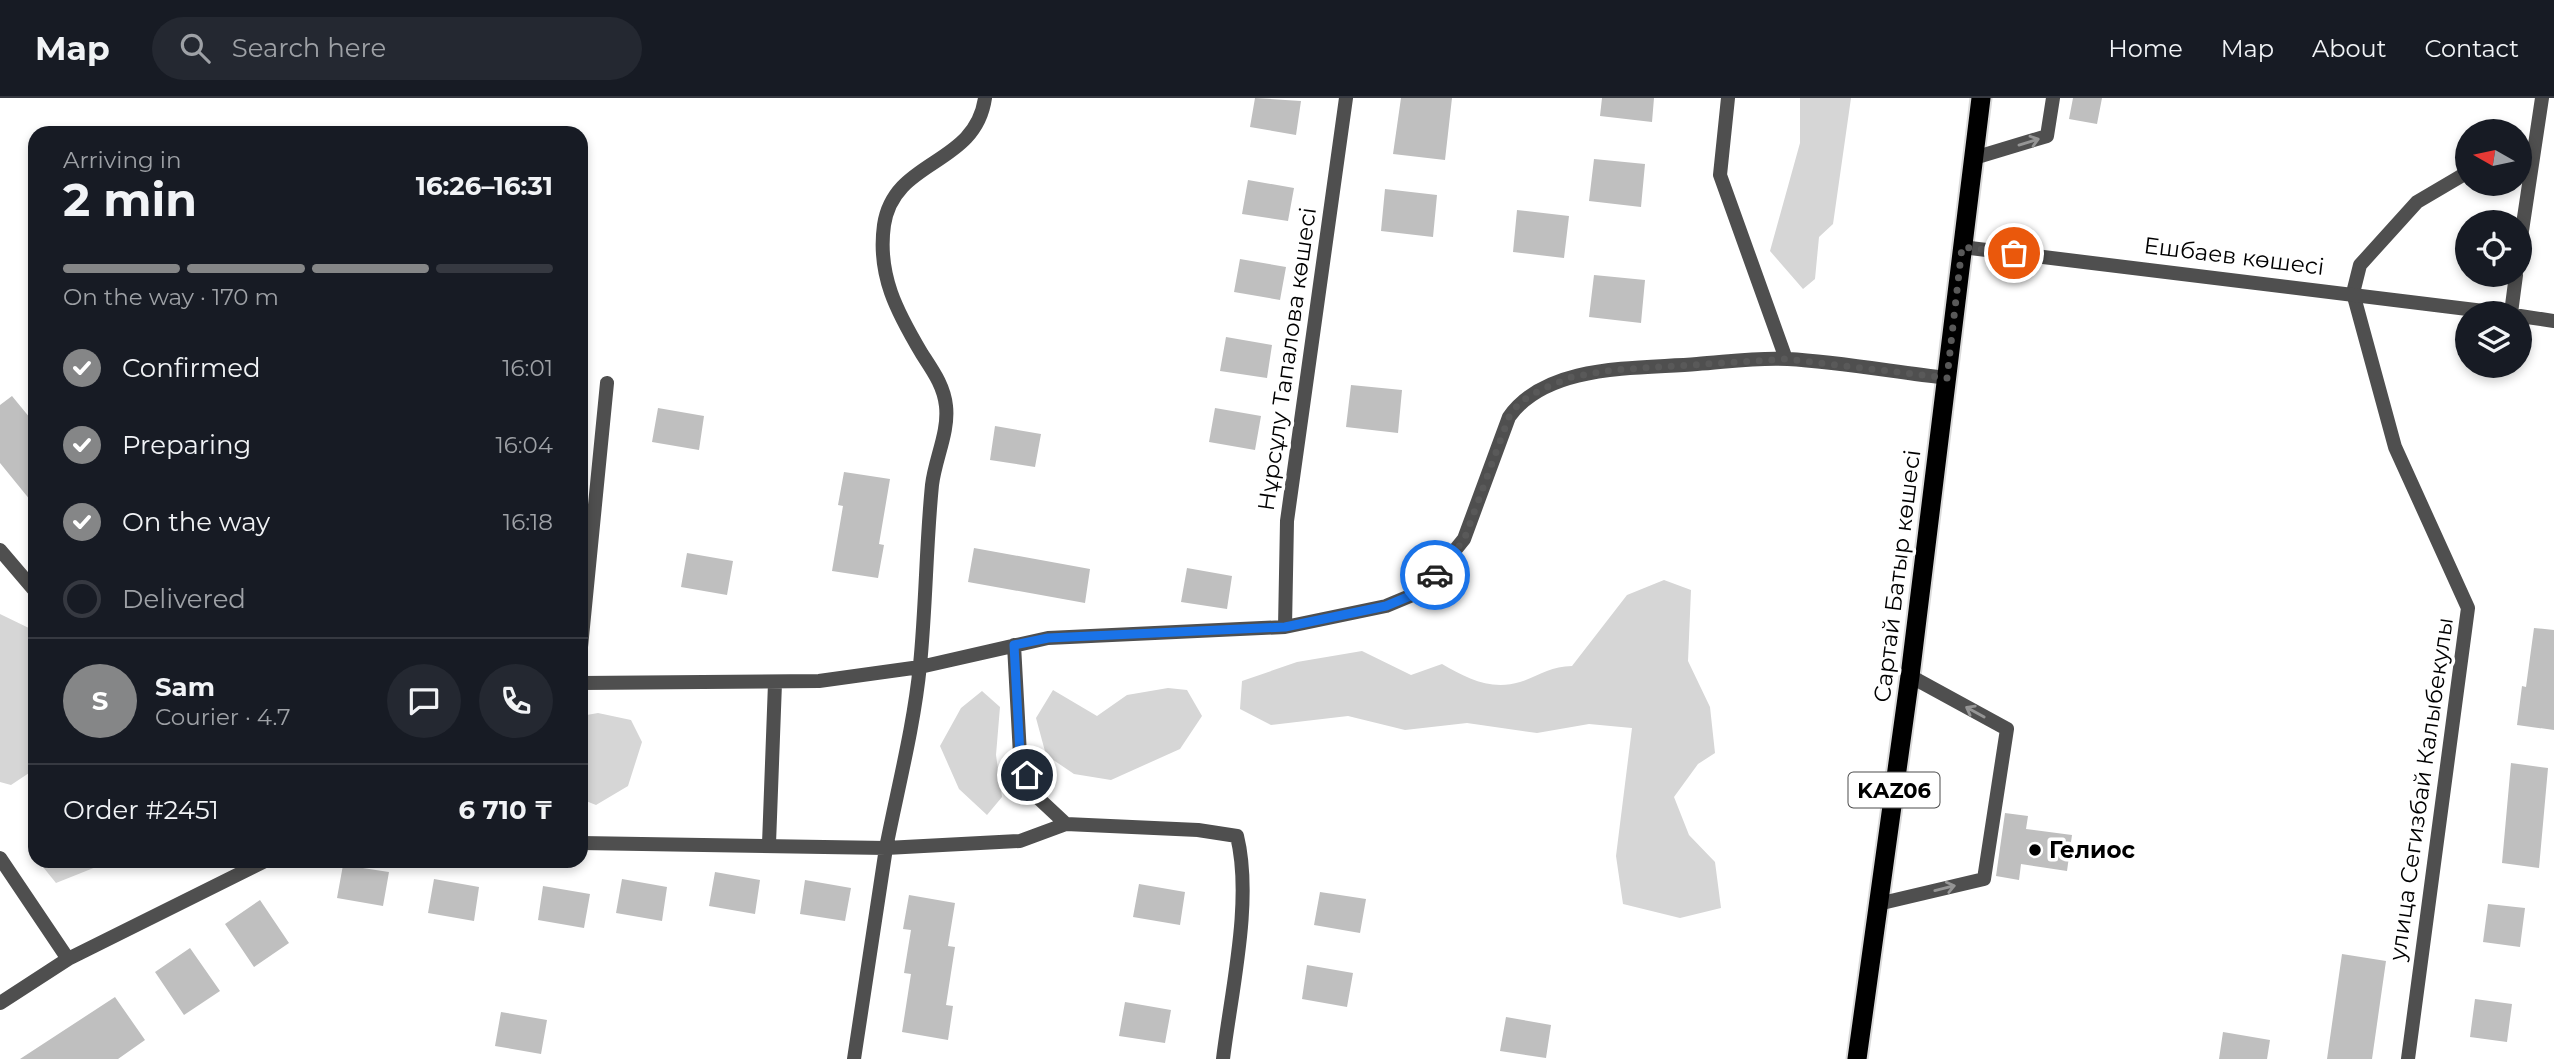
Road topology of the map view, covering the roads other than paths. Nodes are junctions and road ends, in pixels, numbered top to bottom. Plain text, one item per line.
1 (985, 98) edge
2 (1346, 98) edge
3 (1728, 98) edge
4 (1981, 98) edge
5 (2053, 98) edge
6 (2542, 98) edge
7 (2532, 132) edge
8 (1974, 158) junction
9 (2455, 180) edge
10 (1962, 247) junction
11 (2353, 293) junction
12 (2455, 307) edge
13 (2532, 318) edge
14 (2554, 321) edge
15 (1786, 359) junction
16 (1947, 378) junction
17 (607, 383) dead end
18 (0, 550) edge
19 (588, 576) edge
20 (28, 583) edge
21 (1285, 627) junction
22 (1014, 645) junction
23 (920, 667) junction
24 (1910, 676) junction
25 (588, 683) edge
26 (775, 684) junction
27 (1066, 824) junction
28 (588, 843) edge
29 (769, 844) junction
30 (886, 848) junction
31 (0, 858) edge
32 (251, 868) edge
33 (1878, 904) junction
34 (68, 959) junction
35 (0, 1003) edge
36 (854, 1059) edge
37 (1223, 1059) edge
38 (1857, 1059) edge
39 (2407, 1059) edge

1 - 23 street
2 - 21 street, Нұрсұлу Тапалова көшесі
3 - 15 street
4 - 8 highway, Сартай Батыр көшесі / KАZ06
8 -> 5 street
6 - 7 street
8 - 10 highway, Сартай Батыр көшесі / KАZ06
9 - 11 street
10 - 11 street, Ешбаев көшесі
10 - 16 highway, Сартай Батыр көшесі / KАZ06
11 - 12 street, Ешбаев көшесі
11 - 39 street, улица Сегизбай Калыбекулы
13 - 14 street
15 - 16 street
15 - 21 street
16 - 24 highway, Сартай Батыр көшесі / KАZ06
17 - 19 street
18 - 20 street
21 - 22 street
22 - 23 street
22 - 27 street
23 - 26 street
23 - 30 street
24 - 33 highway, Сартай Батыр көшесі / KАZ06
33 -> 24 street
25 - 26 street
26 - 29 street
27 - 30 street
27 - 37 street
28 - 29 street
29 - 30 street
30 - 36 street
31 - 34 street
32 - 34 street
33 - 38 highway, Сартай Батыр көшесі / KАZ06
34 - 35 street

